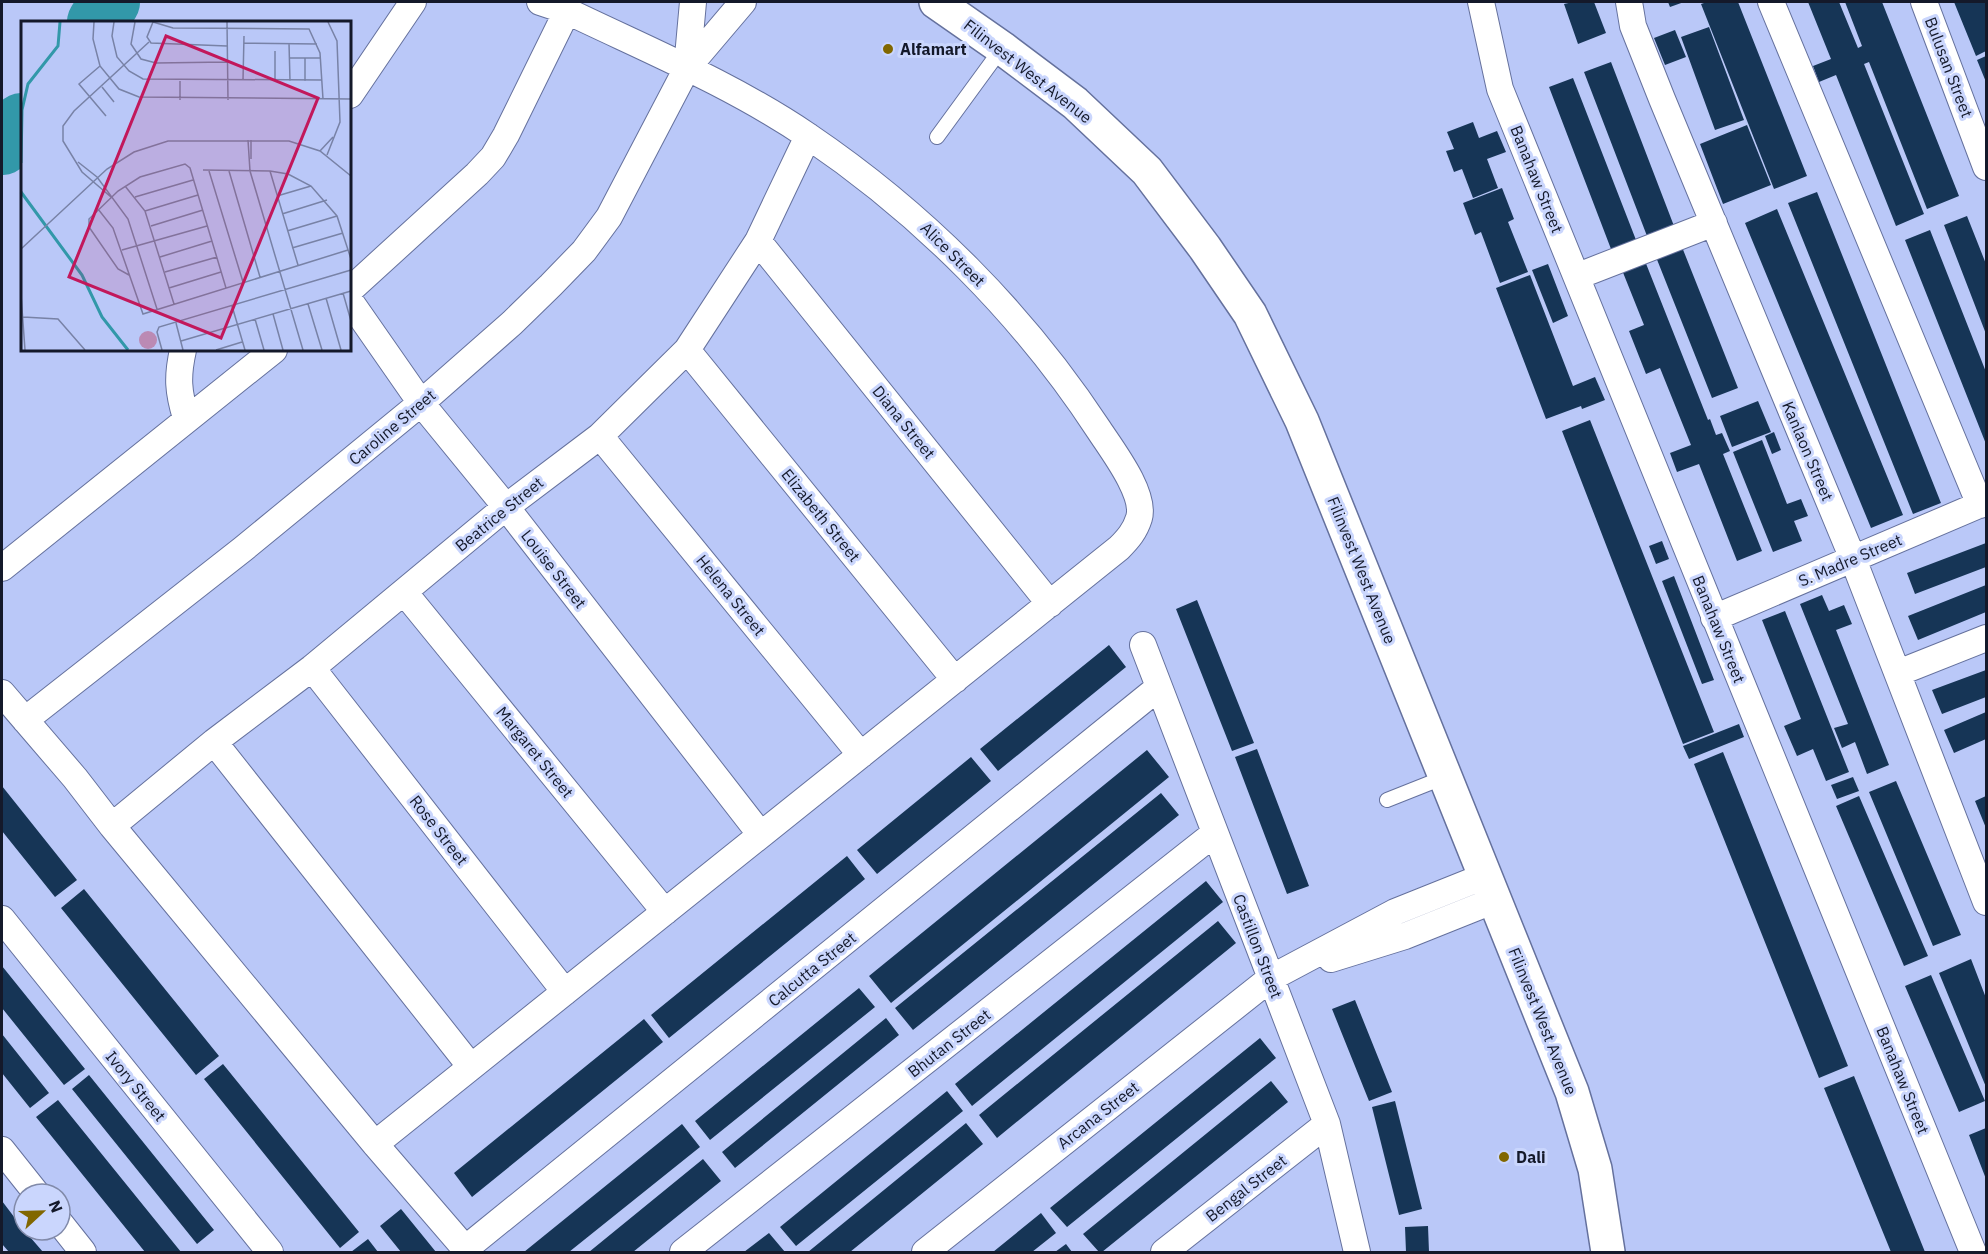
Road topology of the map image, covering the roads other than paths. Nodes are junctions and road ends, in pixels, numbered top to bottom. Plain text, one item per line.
1 (413, 2) edge
2 (540, 2) edge
3 (693, 2) edge
4 (743, 2) edge
5 (936, 2) edge
6 (1481, 2) edge
7 (1629, 2) edge
8 (1771, 2) edge
9 (1924, 2) edge
10 (567, 11) junction
11 (1002, 48) junction
12 (687, 68) junction
13 (351, 94) edge
14 (808, 136) junction
15 (937, 137) dead end
16 (1986, 167) edge
17 (1714, 224) junction
18 (758, 241) junction
19 (1578, 276) junction
20 (351, 289) edge
21 (351, 302) edge
22 (687, 350) junction
23 (183, 351) edge
24 (273, 351) edge
25 (421, 404) junction
26 (186, 418) junction
27 (600, 436) junction
28 (1983, 503) edge
29 (506, 507) junction
30 (1853, 559) junction
31 (2, 568) edge
32 (404, 592) junction
33 (1050, 604) junction
34 (1714, 618) junction
35 (1986, 638) edge
36 (1143, 645) dead end
37 (312, 668) junction
38 (1898, 673) junction
39 (955, 680) junction
40 (1158, 688) junction
41 (2, 693) edge
42 (25, 720) junction
43 (214, 742) junction
44 (861, 755) junction
45 (1445, 777) junction
46 (1388, 800) dead end
47 (112, 826) junction
48 (1215, 833) junction
49 (761, 835) junction
50 (1490, 888) junction
51 (1986, 900) edge
52 (666, 912) junction
53 (2, 919) edge
54 (1271, 978) junction
55 (565, 992) junction
56 (471, 1066) junction
57 (1327, 1124) junction
58 (375, 1144) junction
59 (2, 1150) edge
60 (27, 1182) edge
61 (72, 1238) edge
62 (258, 1248) edge
63 (1172, 1250) edge
64 (467, 1251) edge
65 (83, 1252) edge
66 (683, 1252) edge
67 (925, 1252) edge
68 (1357, 1252) edge
69 (1608, 1252) edge
70 (1973, 1252) edge

1 - 13 street
2 - 10 street, Alice Street
3 - 12 street
4 - 12 street
5 - 11 street, Filinvest West Avenue
6 - 19 street, Banahaw Street
7 - 17 street, Kanlaon Street
8 - 28 street
9 - 16 street, Bulusan Street
10 - 12 street, Alice Street
10 - 20 street
11 - 15 lane
11 - 45 street, Filinvest West Avenue
12 - 14 street, Alice Street
12 - 25 street, Caroline Street
14 - 18 street, Beatrice Street
14 - 33 street, Alice Street
17 - 19 street
17 - 30 street, Kanlaon Street
18 - 22 street, Beatrice Street
18 - 33 street, Diana Street
19 - 34 street, Banahaw Street
21 - 25 street, Louise Street
22 - 27 street, Beatrice Street
22 - 39 street, Elizabeth Street
23 - 26 street
24 - 26 street
25 - 29 street, Louise Street
25 - 42 street, Caroline Street
26 - 31 street
27 - 29 street, Beatrice Street
27 - 44 street, Helena Street
28 - 30 street, S. Madre Street
29 - 32 street, Beatrice Street
29 - 49 street, Louise Street
30 - 34 street, S. Madre Street
30 - 38 street, Kanlaon Street
32 - 37 street, Beatrice Street
32 - 52 street, Margaret Street
33 - 39 street
34 - 70 street, Banahaw Street
35 - 38 street
36 - 40 street, Castillon Street
37 - 43 street, Beatrice Street
37 - 55 street, Rose Street
38 - 51 street, Kanlaon Street
39 - 44 street
40 - 48 street, Castillon Street
40 - 64 street, Calcutta Street
41 - 42 street
42 - 47 street
43 - 47 street, Beatrice Street
43 - 56 street
44 - 49 street
45 - 46 lane
45 - 50 street, Filinvest West Avenue
47 - 58 street
48 - 54 street, Castillon Street
48 - 66 street, Bhutan Street
49 - 52 street
50 - 54 street
50 - 69 street, Filinvest West Avenue
52 - 55 street
53 - 62 street, Ivory Street
54 - 57 street, Castillon Street
54 - 67 street, Arcana Street
55 - 56 street
56 - 58 street
57 - 63 street, Bengal Street
57 - 68 street, Castillon Street
58 - 64 street
59 - 60 street
61 - 65 street

